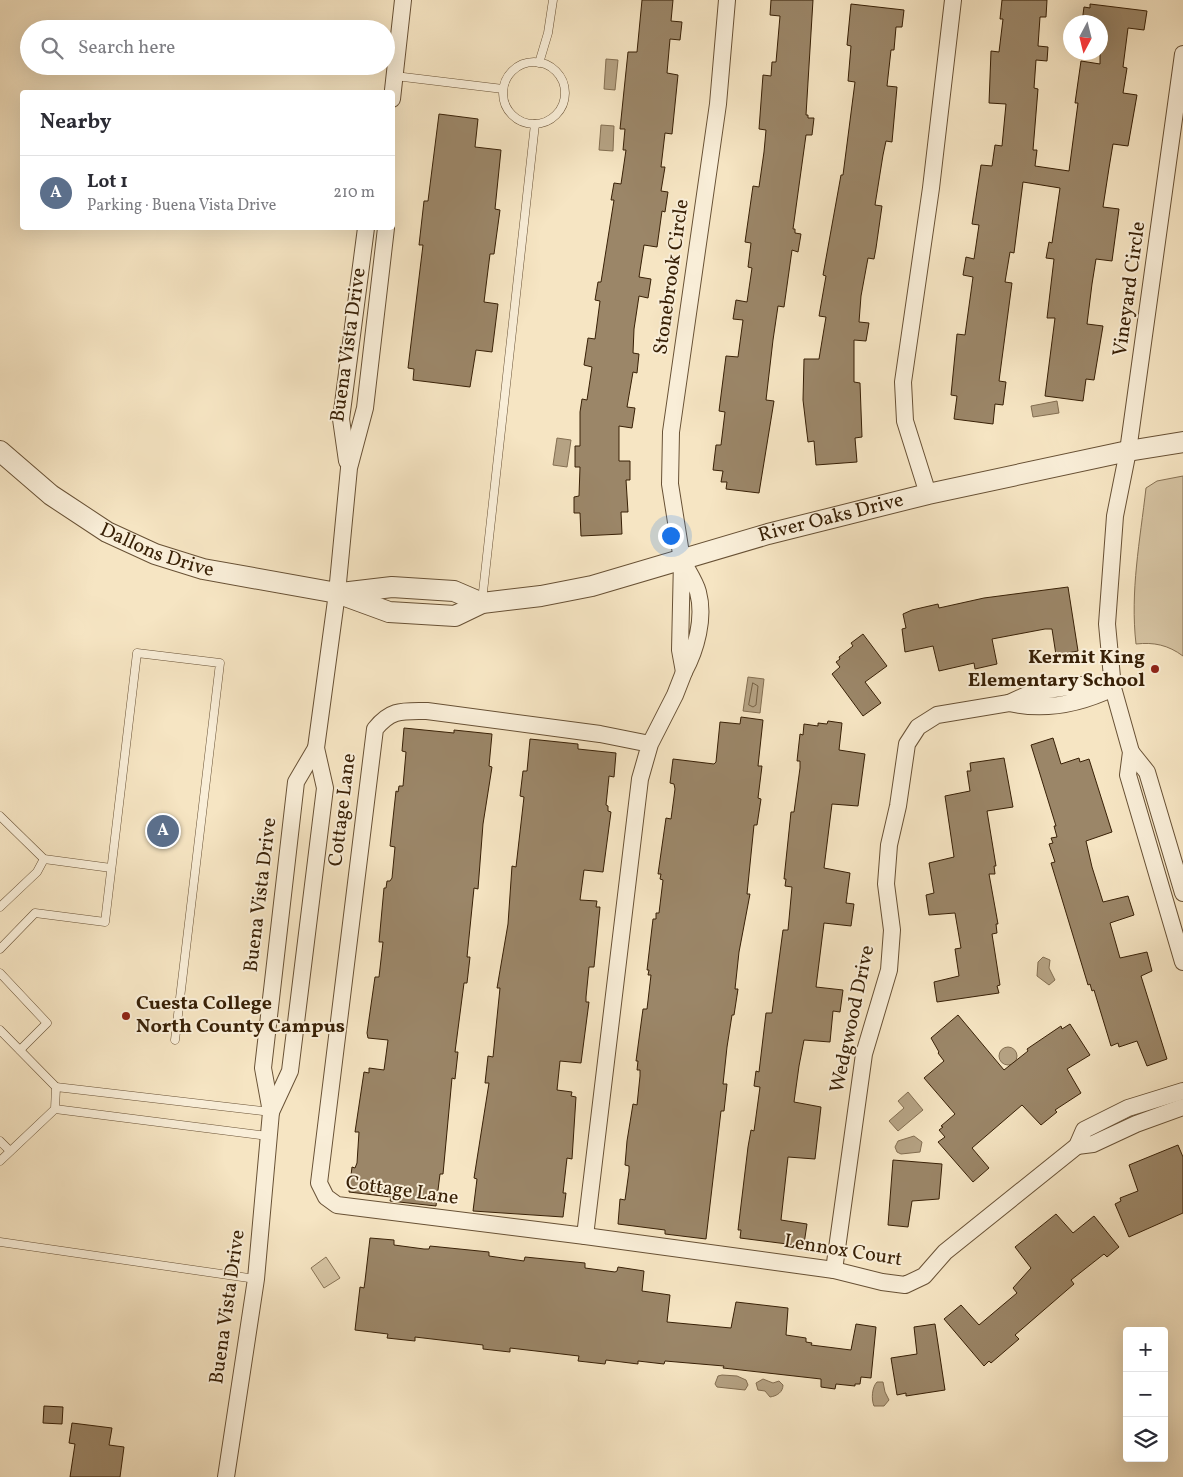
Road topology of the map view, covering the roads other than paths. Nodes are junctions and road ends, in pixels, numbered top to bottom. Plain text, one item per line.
1 (403, 0) edge
2 (553, 0) edge
3 (727, 0) edge
4 (953, 0) edge
5 (1183, 54) edge
6 (539, 63) junction
7 (395, 76) junction
8 (393, 90) edge
9 (503, 90) junction
10 (535, 124) junction
11 (1178, 134) edge
12 (366, 230) edge
13 (386, 230) edge
14 (1183, 442) edge
15 (1128, 451) junction
16 (1, 456) edge
17 (348, 468) junction
18 (928, 494) junction
19 (682, 560) junction
20 (337, 593) junction
21 (482, 603) junction
22 (1113, 688) junction
23 (650, 744) junction
24 (316, 748) junction
25 (1130, 752) junction
26 (0, 816) edge
27 (44, 859) junction
28 (111, 868) junction
29 (1183, 893) edge
30 (0, 907) edge
31 (0, 949) edge
32 (1183, 962) edge
33 (0, 973) edge
34 (0, 1030) edge
35 (175, 1040) dead end
36 (20, 1050) junction
37 (56, 1087) junction
38 (1183, 1091) edge
39 (1183, 1107) edge
40 (55, 1109) junction
41 (271, 1112) junction
42 (268, 1136) junction
43 (0, 1141) edge
44 (1077, 1146) junction
45 (10, 1151) junction
46 (0, 1161) edge
47 (585, 1236) junction
48 (0, 1242) edge
49 (834, 1270) junction
50 (256, 1279) junction
51 (226, 1477) edge

1 - 7 street
2 - 6 lane
3 - 19 street, Stonebrook Circle
4 - 18 street
5 - 11 street, Vineyard Circle
6 - 9 lane
6 - 10 lane
7 - 8 street
7 - 9 lane
9 - 10 lane
10 - 21 lane
11 - 15 street, Vineyard Circle
12 - 17 street, Buena Vista Drive
13 - 17 street, Buena Vista Drive
14 - 15 street, River Oaks Drive
15 - 18 street, River Oaks Drive
15 - 22 street, Vineyard Circle
16 - 20 street, Dallons Drive
17 - 20 street, Buena Vista Drive
18 - 19 street, River Oaks Drive
19 - 21 street, River Oaks Drive
19 - 23 street
20 - 21 street, River Oaks Drive
20 - 24 street, Buena Vista Drive
22 - 25 street, Vineyard Circle
22 - 49 street, Wedgwood Drive
23 - 47 street
23 - 47 street, Cottage Lane
24 - 41 street, Buena Vista Drive
24 - 41 street, Buena Vista Drive
25 - 29 street
25 - 32 street
26 - 27 lane
27 - 28 lane
27 - 30 lane
28 - 31 lane
28 - 35 lane
33 - 36 lane
34 - 36 lane
36 - 37 lane
37 - 40 lane
37 - 41 lane
38 - 44 street, Lennox Court
39 - 44 street, Lennox Court
40 - 42 lane
40 - 45 lane
41 - 42 street, Buena Vista Drive
42 - 50 street, Buena Vista Drive
43 - 45 lane
44 - 49 street, Lennox Court
45 - 46 lane
47 - 49 street, Lennox Court
48 - 50 lane
50 - 51 street, Buena Vista Drive

